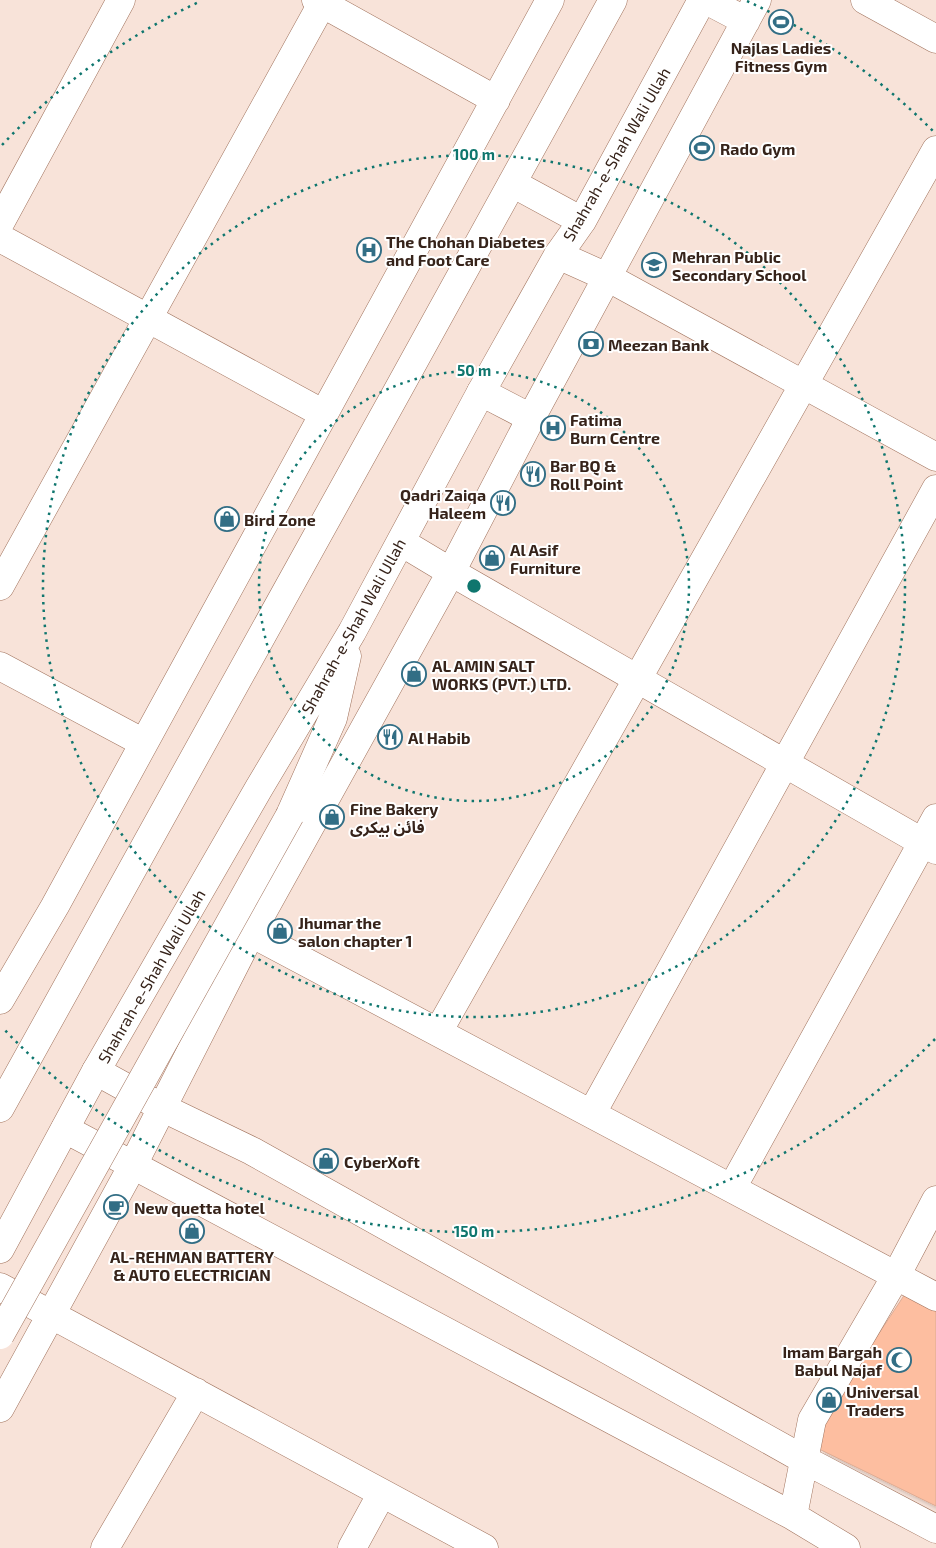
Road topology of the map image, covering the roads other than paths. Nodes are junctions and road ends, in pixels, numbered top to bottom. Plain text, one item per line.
1 (121, 0) edge
2 (550, 0) edge
3 (613, 0) edge
4 (702, 0) edge
5 (706, 0) edge
6 (865, 0) edge
7 (321, 1) edge
8 (751, 11) edge
9 (936, 39) edge
10 (496, 100) junction
11 (936, 150) edge
12 (512, 183) junction
13 (582, 221) junction
14 (0, 223) edge
15 (0, 238) edge
16 (558, 255) junction
17 (607, 277) junction
18 (148, 318) junction
19 (803, 384) junction
20 (480, 392) junction
21 (324, 414) junction
22 (531, 418) junction
23 (936, 457) edge
24 (936, 489) edge
25 (401, 542) junction
26 (451, 572) junction
27 (0, 586) edge
28 (352, 632) junction
29 (0, 666) edge
30 (637, 679) junction
31 (144, 743) junction
32 (784, 763) junction
33 (936, 818) edge
34 (929, 846) edge
35 (251, 933) junction
36 (0, 1000) edge
37 (438, 1032) junction
38 (96, 1071) junction
39 (0, 1108) edge
40 (163, 1108) junction
41 (592, 1113) junction
42 (65, 1129) junction
43 (133, 1165) junction
44 (732, 1188) junction
45 (936, 1200) edge
46 (0, 1249) edge
47 (896, 1276) junction
48 (0, 1287) edge
49 (936, 1297) edge
50 (52, 1314) junction
51 (0, 1335) edge
52 (196, 1392) junction
53 (0, 1408) edge
54 (803, 1460) junction
55 (382, 1493) junction
56 (793, 1516) junction
57 (936, 1529) edge
58 (105, 1548) edge
59 (352, 1548) edge
60 (484, 1548) edge
61 (846, 1548) edge

1 - 14 street
2 - 10 street
3 - 12 street
4 - 13 street, Shahrah-e-Shah Wali Ullah
5 - 8 street
6 - 9 street
7 - 10 street
7 - 18 street
8 - 17 street
10 - 21 street
11 - 19 street
12 - 13 street
12 - 39 street
13 - 16 street, Shahrah-e-Shah Wali Ullah
15 - 18 street
16 - 17 street
16 - 20 street, Shahrah-e-Shah Wali Ullah
17 - 19 street
17 - 22 street
18 - 21 street
18 - 27 street
19 - 23 street
19 - 30 street
20 - 22 street
20 - 25 street, Shahrah-e-Shah Wali Ullah
21 - 31 street
22 - 26 street
24 - 32 street
25 - 26 street
25 - 28 street, Shahrah-e-Shah Wali Ullah
26 - 30 street
26 - 35 street
28 - 38 street, Shahrah-e-Shah Wali Ullah
28 - 51 street, bridge
29 - 31 street
30 - 32 street
30 - 37 street
31 - 36 street
32 - 34 street
32 - 41 street
33 - 34 street
34 - 44 street
35 - 37 street
35 - 40 street
37 - 41 street
38 - 40 street
38 - 42 street, Shahrah-e-Shah Wali Ullah
40 - 43 street
40 - 54 street
41 - 44 street
42 - 43 street
42 - 46 street, Shahrah-e-Shah Wali Ullah
43 - 50 street
43 - 56 street
44 - 47 street
45 - 47 street
47 - 49 street
47 - 54 street
48 - 50 street
50 - 52 street
50 - 53 street
52 - 55 street
52 - 58 street
54 - 56 street
54 - 57 street
55 - 59 street
55 - 60 street
56 - 61 street

